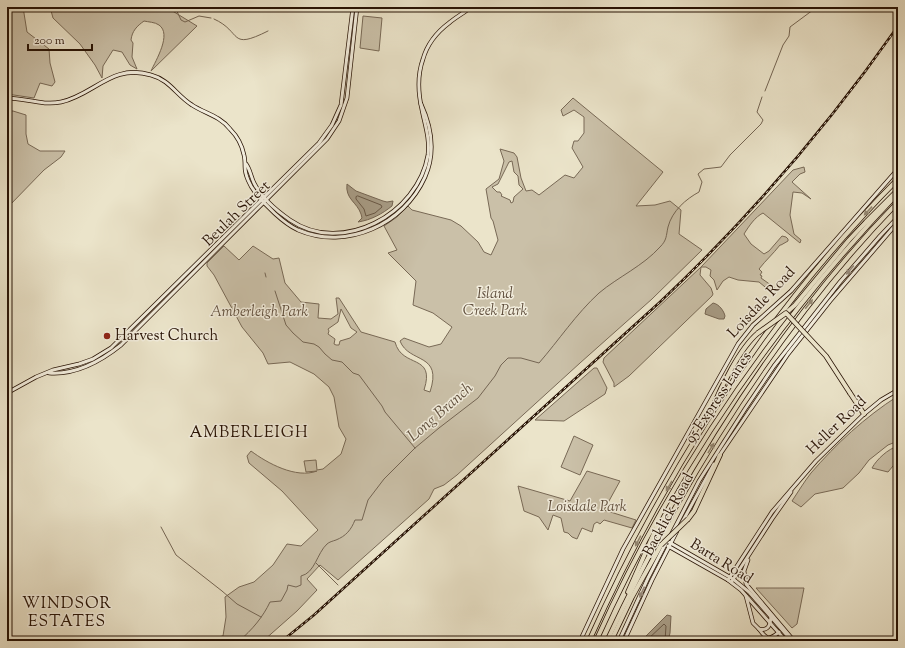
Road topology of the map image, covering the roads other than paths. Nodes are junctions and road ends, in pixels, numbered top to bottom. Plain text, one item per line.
1 (471, 7) edge
2 (355, 8) edge
3 (7, 98) edge
4 (898, 169) edge
5 (898, 179) edge
6 (898, 192) edge
7 (264, 200) junction
8 (898, 202) edge
9 (898, 205) edge
10 (898, 217) edge
11 (880, 221) junction
12 (898, 222) edge
13 (786, 313) junction
14 (898, 390) edge
15 (7, 394) edge
16 (864, 414) junction
17 (707, 421) junction
18 (720, 455) junction
19 (678, 483) junction
20 (797, 484) junction
21 (664, 544) junction
22 (670, 545) junction
23 (753, 550) junction
24 (731, 580) junction
25 (746, 589) junction
26 (754, 593) junction
27 (745, 595) junction
28 (624, 604) junction
29 (771, 617) junction
30 (770, 624) junction
31 (780, 628) junction
32 (758, 629) junction
33 (778, 633) junction
34 (765, 637) junction
35 (580, 641) edge
36 (589, 641) edge
37 (596, 641) edge
38 (607, 641) edge
39 (611, 641) edge
40 (619, 641) edge
41 (624, 641) edge
42 (769, 641) edge
43 (786, 641) edge
44 (793, 641) edge

1 - 7 main road
2 - 7 main road, Beulah Street
3 - 7 main road
4 - 35 main road, Loisdale Road
5 -> 17 highway
6 - 13 highway
6 - 19 highway, 95 Express Lanes
7 - 15 main road, Beulah Street
8 - 11 highway
9 - 11 highway
10 -> 21 main road, Backlick Road
28 -> 11 highway
12 - 18 main road, Backlick Road
13 - 16 highway, bridge
13 - 17 highway, bridge
14 - 16 main road, Heller Road
16 - 20 main road, Heller Road
17 -> 36 highway
18 - 21 highway, bridge
18 - 22 main road, Backlick Road
19 - 28 highway
19 - 37 highway, 95 Express Lanes
20 - 23 main road, Heller Road
20 - 24 main road, Heller Road
21 - 22 main road, Barta Road
21 - 39 highway
21 -> 40 main road, Backlick Road
22 - 24 main road, Barta Road
22 - 41 main road, Backlick Road
23 - 24 main road, Heller Road
23 - 26 main road
24 - 25 main road, Barta Road
24 - 27 main road, Barta Road
25 - 26 main road
25 - 29 main road, Barta Road
26 - 44 main road
27 - 30 main road, Barta Road
27 - 32 main road
28 - 38 highway
29 - 30 main road
29 - 31 main road, Barta Road
30 - 32 main road
30 - 33 main road, Barta Road
31 - 33 main road
31 - 44 main road, Barta Road
32 - 34 main road
33 - 34 main road
33 - 43 main road, Barta Road
34 - 42 main road

